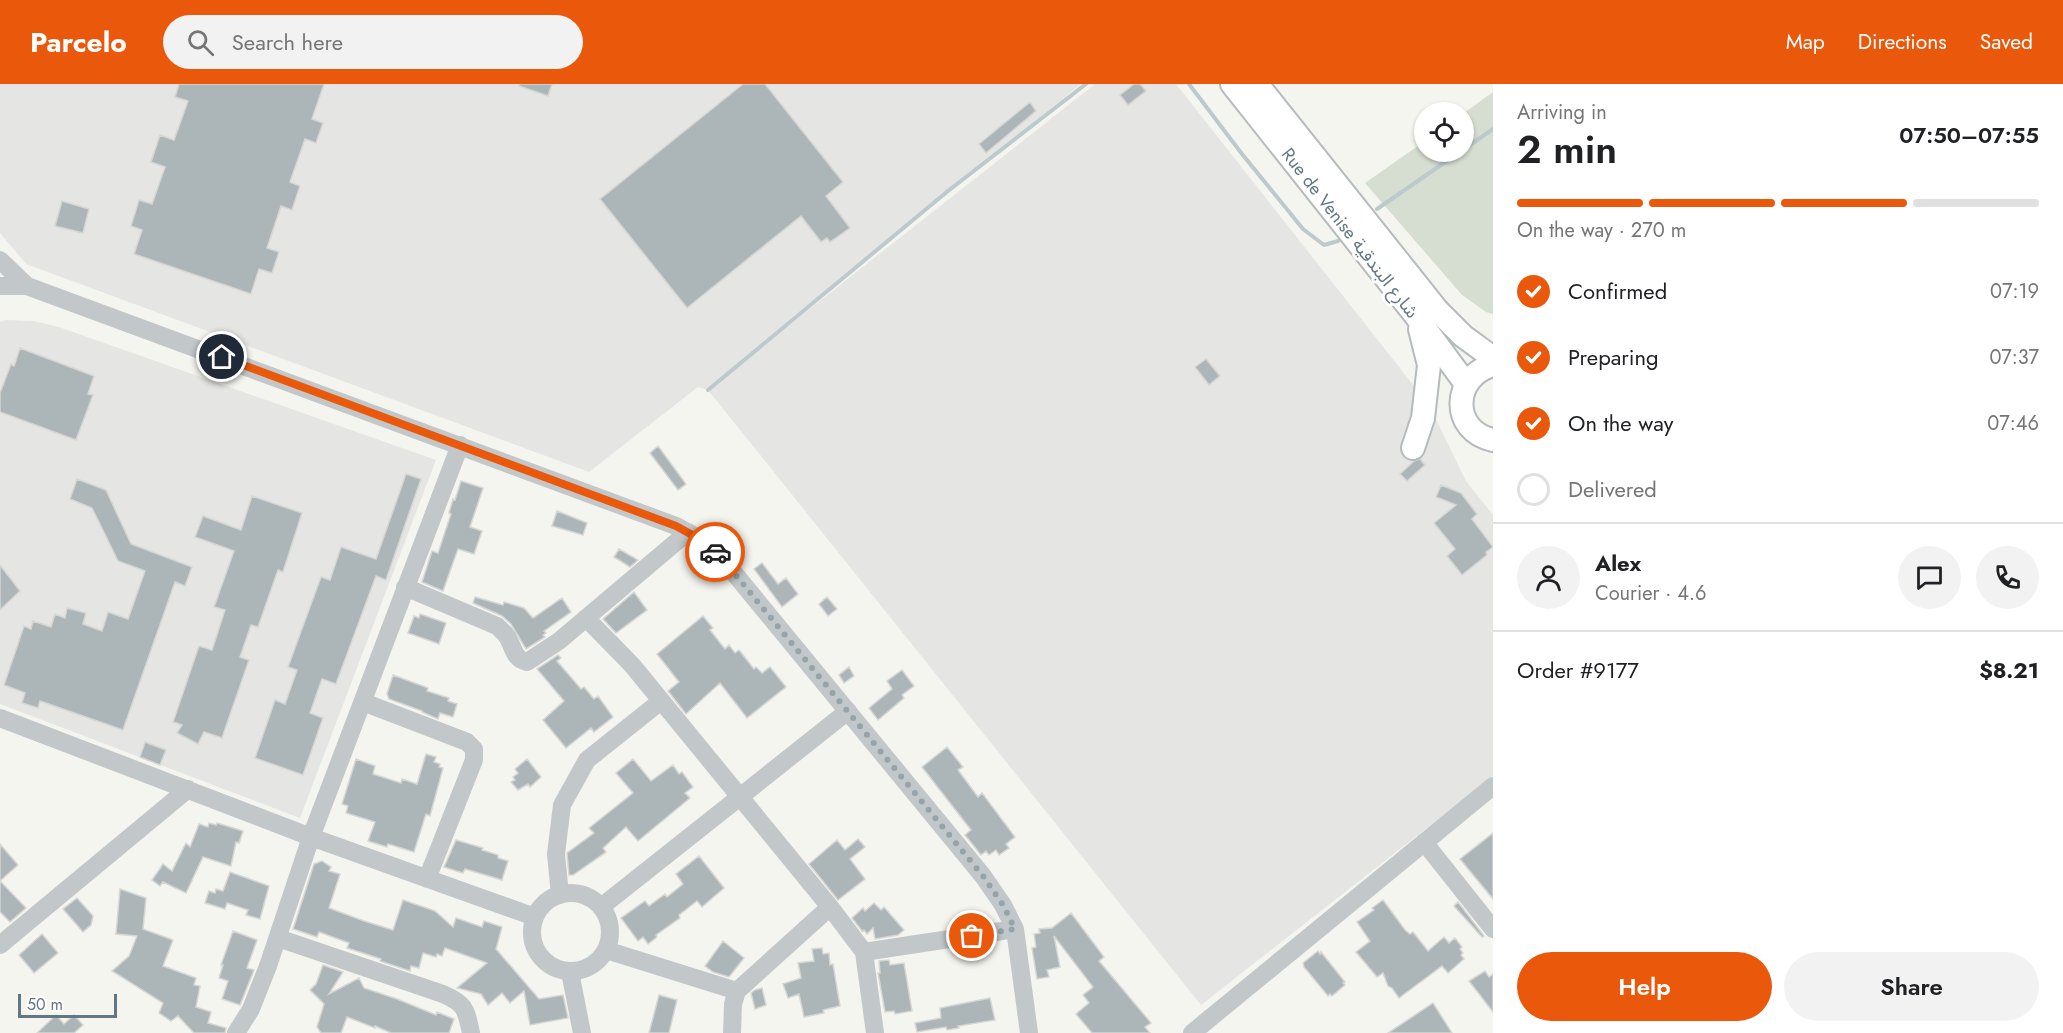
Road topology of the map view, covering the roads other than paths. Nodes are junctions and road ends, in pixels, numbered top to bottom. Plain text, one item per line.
1 (1232, 84) edge
2 (1257, 84) edge
3 (0, 260) edge
4 (0, 286) edge
5 (27, 286) junction
6 (1416, 316) junction
7 (1493, 358) edge
8 (1493, 365) edge
9 (1466, 384) junction
10 (1492, 444) edge
11 (460, 445) junction
12 (1413, 448) dead end
13 (688, 532) junction
14 (405, 587) junction
15 (586, 618) junction
16 (661, 701) junction
17 (363, 702) junction
18 (848, 711) junction
19 (0, 718) edge
20 (1493, 786) edge
21 (188, 789) junction
22 (738, 796) junction
23 (311, 837) junction
24 (1424, 842) junction
25 (427, 879) junction
26 (560, 895) junction
27 (601, 907) junction
28 (830, 907) junction
29 (535, 917) junction
30 (1015, 929) junction
31 (1493, 929) edge
32 (278, 938) junction
33 (0, 945) edge
34 (606, 950) junction
35 (864, 952) junction
36 (570, 972) junction
37 (737, 991) junction
38 (236, 1033) edge
39 (471, 1033) edge
40 (582, 1033) edge
41 (732, 1033) edge
42 (875, 1033) edge
43 (1029, 1033) edge
44 (1192, 1033) edge

1 - 6 main road, Rue de Venise شارع البندقية
2 - 7 main road, Rue de Venise شارع البندقية
3 - 5 street
4 - 5 street
5 - 11 street
6 - 9 main road, Rue de Venise شارع البندقية
6 - 12 main road
8 - 9 main road
9 - 10 main road
11 - 13 street
11 - 14 street
13 - 15 street
13 - 18 street
14 - 15 street
14 - 17 street
15 - 16 street
16 - 22 street
16 - 26 street
17 - 23 street
17 - 25 street
18 - 22 street
18 - 30 street
19 - 21 street
20 - 24 street
21 - 23 street
21 - 33 street
22 - 27 street
22 - 28 street
23 - 25 street
23 - 32 street
24 - 31 street
24 - 44 street
25 - 29 street
26 - 27 street
26 - 29 street
27 - 34 street
28 - 35 street
28 - 37 street
29 - 36 street
30 - 35 street
30 - 43 street
32 - 38 street
32 - 39 street
34 - 36 street
34 - 37 street
35 - 42 street
36 - 40 street
37 - 41 street

